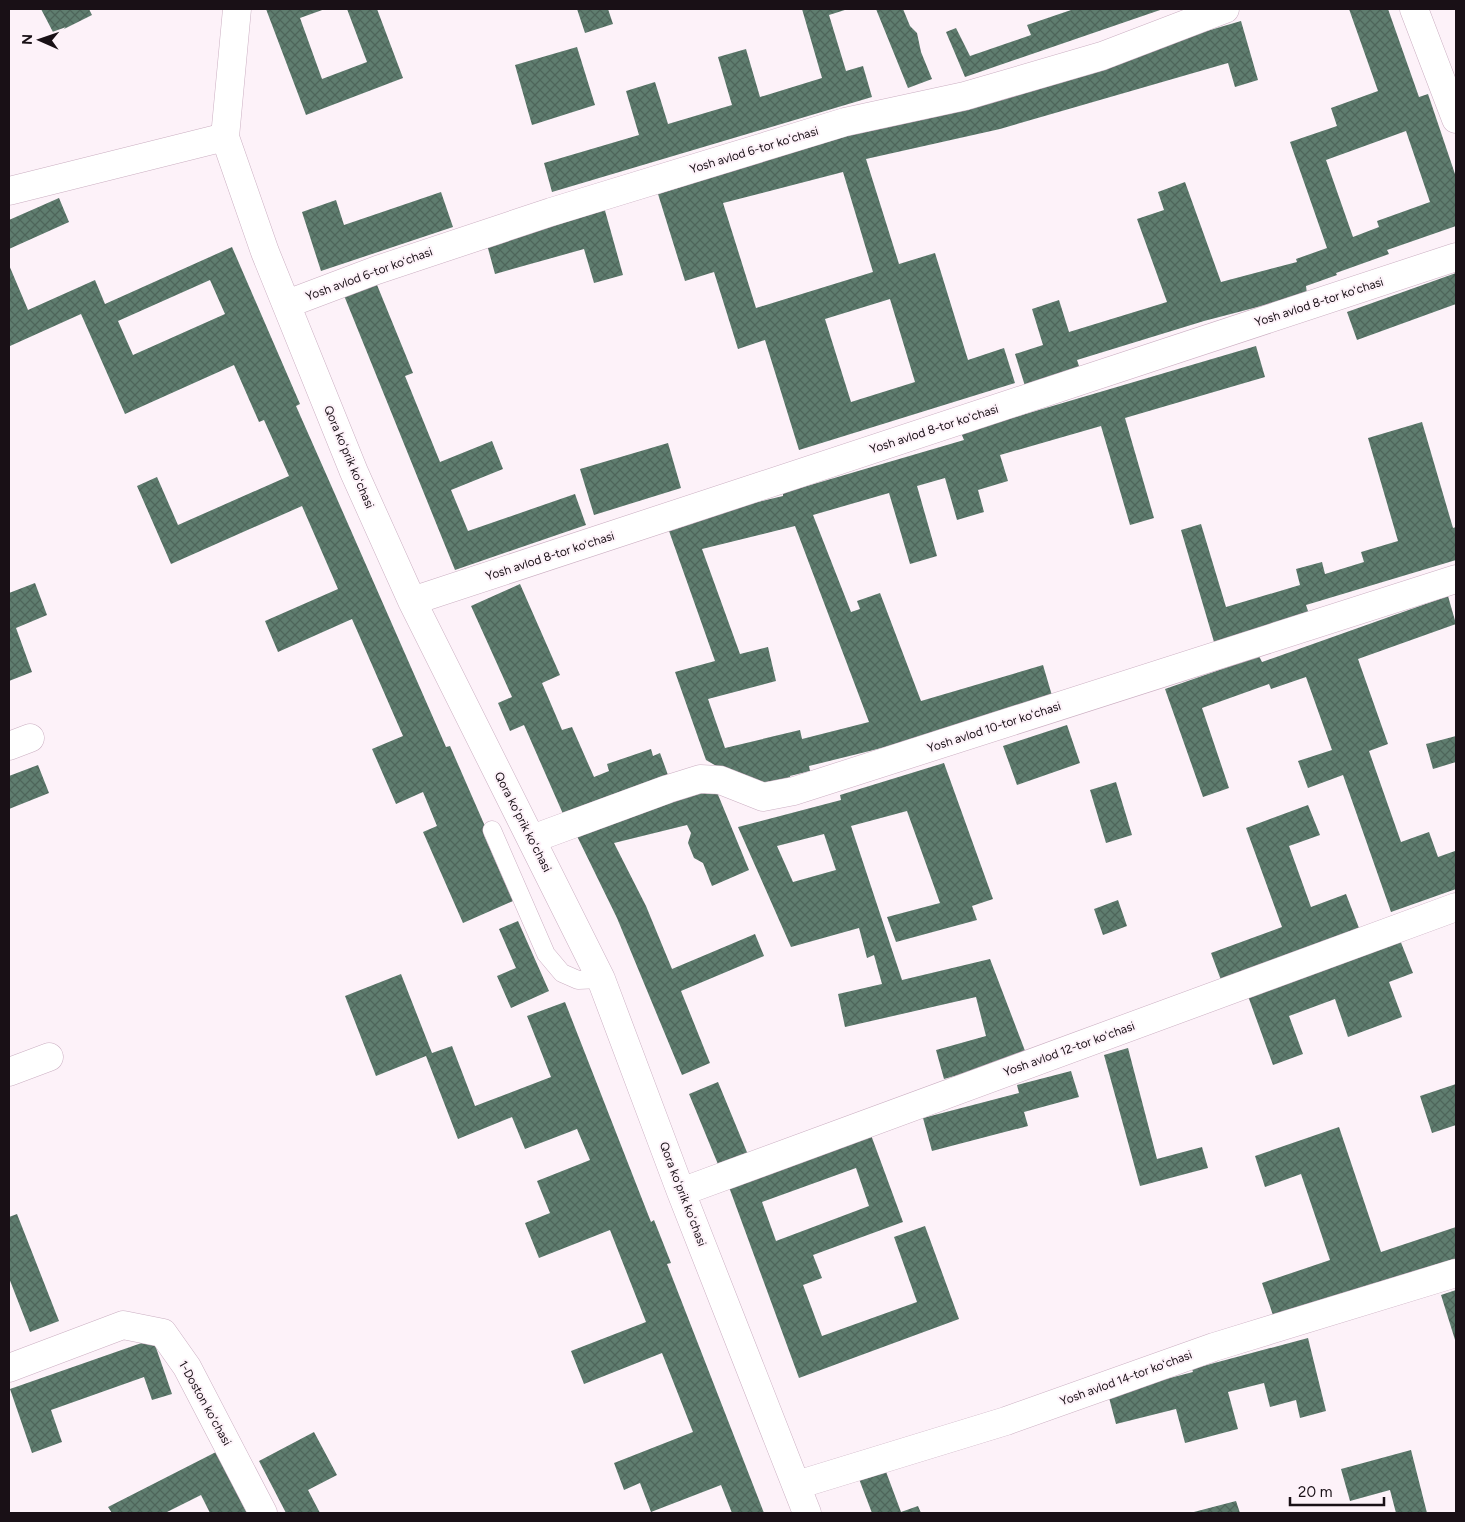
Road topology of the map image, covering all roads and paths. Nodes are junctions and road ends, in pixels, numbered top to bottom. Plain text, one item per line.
1 (237, 9) edge
2 (1225, 9) edge
3 (1414, 9) edge
4 (1456, 120) edge
5 (225, 137) junction
6 (9, 191) edge
7 (1456, 257) edge
8 (287, 304) junction
9 (1456, 579) edge
10 (412, 601) junction
11 (492, 830) dead end
12 (532, 839) junction
13 (1456, 907) edge
14 (601, 979) junction
15 (49, 1057) dead end
16 (9, 1072) edge
17 (681, 1192) junction
18 (1456, 1273) edge
19 (9, 1368) edge
20 (797, 1485) junction
21 (263, 1513) edge
22 (808, 1513) edge

1 - 5 street
2 - 8 street, Yosh avlod 6-tor koʻchasi
3 - 4 street
5 - 6 street
5 - 8 street, Qora koʻprik koʻchasi
7 - 10 street, Yosh avlod 8-tor koʻchasi
8 - 10 street, Qora koʻprik koʻchasi
9 - 12 street, Yosh avlod 10-tor koʻchasi
10 - 12 street, Qora koʻprik koʻchasi
11 - 14 lane
12 - 14 street, Qora koʻprik koʻchasi
13 - 17 street, Yosh avlod 12-tor koʻchasi
14 - 17 street, Qora koʻprik koʻchasi
15 - 16 street
17 - 20 street, Qora koʻprik koʻchasi
18 - 20 street, Yosh avlod 14-tor koʻchasi
19 - 21 street, 1-Doston koʻchasi
20 - 22 street, Qora koʻprik koʻchasi

